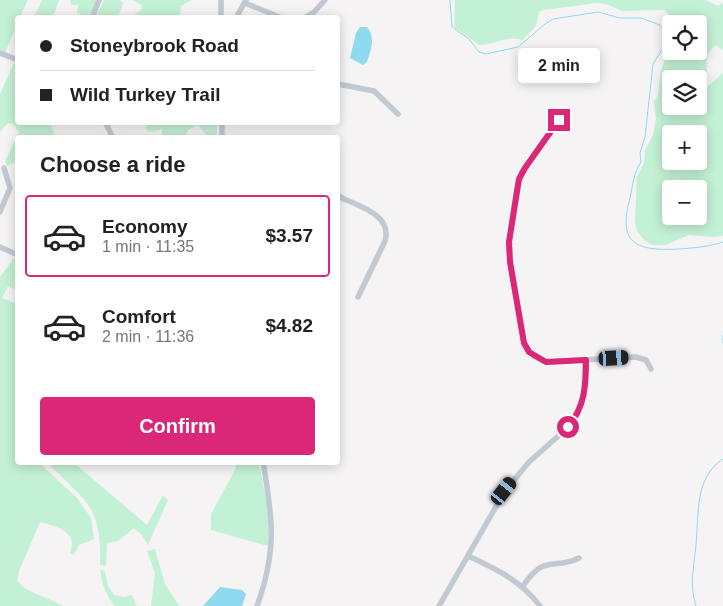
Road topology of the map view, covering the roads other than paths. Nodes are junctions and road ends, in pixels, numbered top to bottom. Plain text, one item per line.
1 (99, 0) edge
2 (221, 0) edge
3 (325, 0) edge
4 (246, 2) edge
5 (93, 15) edge
6 (221, 15) edge
7 (238, 15) edge
8 (275, 15) edge
9 (309, 15) edge
10 (0, 53) edge
11 (15, 59) edge
12 (340, 84) edge
13 (398, 114) dead end
14 (565, 115) dead end
15 (4, 168) dead end
16 (340, 197) edge
17 (0, 212) edge
18 (0, 247) edge
19 (15, 254) edge
20 (358, 297) dead end
21 (586, 360) junction
22 (651, 369) dead end
23 (263, 465) edge
24 (468, 556) junction
25 (579, 558) dead end
26 (523, 586) junction
27 (257, 606) edge
28 (439, 606) edge
29 (540, 606) edge

1 - 5 street
2 - 6 street
3 - 9 street
4 - 7 street
4 - 8 street
10 - 11 street
12 - 13 street
14 - 21 street
15 - 17 street
16 - 20 street
18 - 19 street
21 - 22 street
21 - 24 street
23 - 27 street
24 - 26 street
24 - 28 street
25 - 26 street
26 - 29 street

